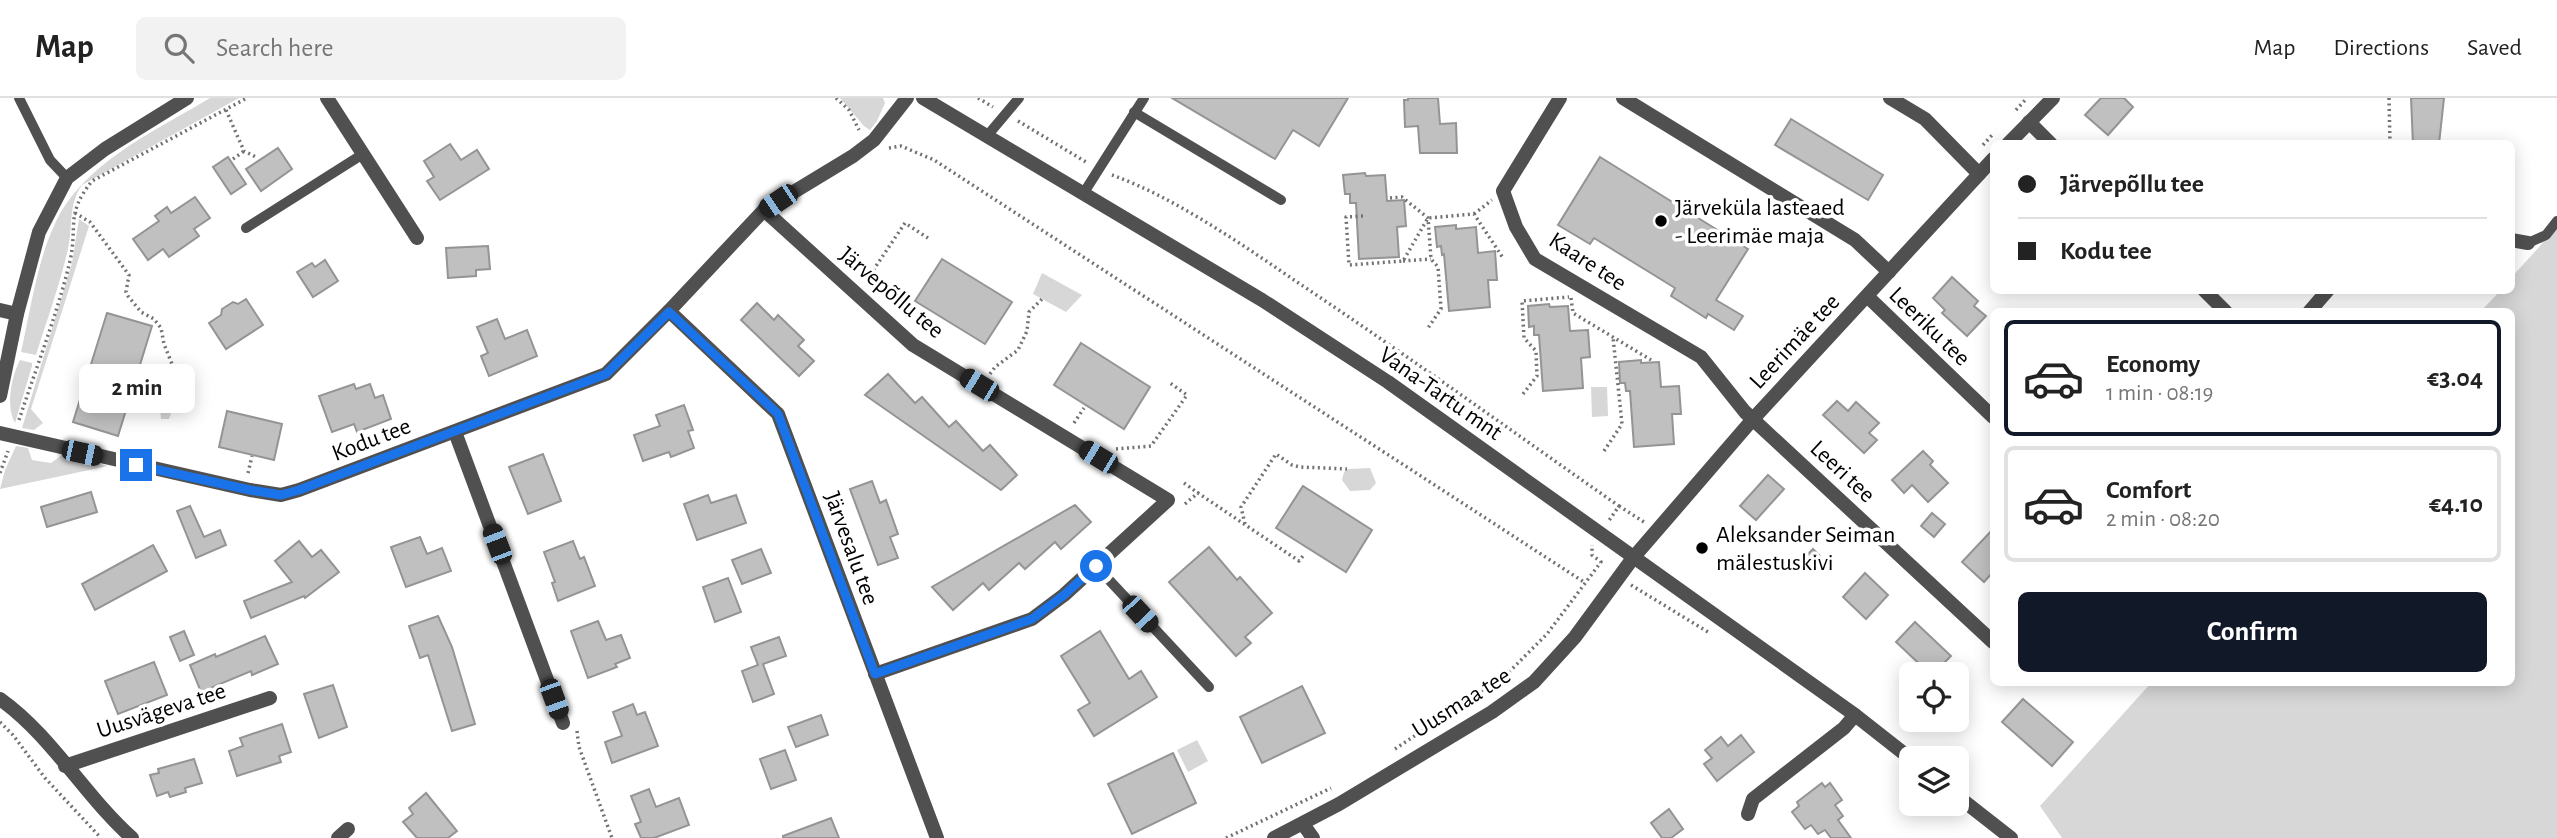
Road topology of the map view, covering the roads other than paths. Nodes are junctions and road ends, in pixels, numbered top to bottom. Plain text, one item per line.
1 (19, 98) edge
2 (187, 98) edge
3 (327, 98) edge
4 (907, 98) edge
5 (923, 98) edge
6 (1019, 98) edge
7 (1144, 98) edge
8 (1560, 98) edge
9 (1623, 98) edge
10 (1890, 98) edge
11 (2053, 98) edge
12 (1134, 112) junction
13 (2029, 122) junction
14 (987, 136) junction
15 (2012, 140) edge
16 (2047, 140) edge
17 (363, 154) junction
18 (1990, 162) edge
19 (1979, 174) junction
20 (67, 178) junction
21 (1083, 194) junction
22 (1281, 200) dead end
23 (764, 210) junction
24 (2557, 221) edge
25 (246, 228) dead end
26 (417, 238) dead end
27 (2515, 241) edge
28 (2528, 243) joint
29 (1889, 272) junction
30 (2208, 294) edge
31 (2325, 294) edge
32 (1867, 296) junction
33 (2222, 308) edge
34 (2312, 308) edge
35 (0, 310) edge
36 (669, 312) junction
37 (18, 314) junction
38 (0, 396) edge
39 (1990, 414) edge
40 (1753, 419) junction
41 (454, 432) junction
42 (7, 435) edge
43 (1633, 558) junction
44 (1096, 566) junction
45 (1990, 639) edge
46 (875, 674) junction
47 (1209, 687) dead end
48 (270, 698) dead end
49 (0, 699) edge
50 (1855, 715) junction
51 (563, 723) road end
52 (1899, 750) edge
53 (65, 765) junction
54 (1969, 805) edge
55 (1748, 814) dead end
56 (1303, 824) junction
57 (132, 838) edge
58 (937, 838) edge
59 (1274, 838) edge
60 (1313, 838) edge
61 (2011, 838) edge

1 - 20 lane
2 - 20 street
3 - 17 street
4 - 23 street, Kodu tee
5 - 14 street, Vana-Tartu mnt
6 - 14 lane
7 - 12 lane
8 - 40 street, Kaare tee
9 - 29 street
10 - 19 street
11 - 13 street
12 - 21 lane
12 - 22 lane
13 - 15 street
13 - 16 street
14 - 21 street, Vana-Tartu mnt
17 - 25 lane
17 - 26 street
18 - 19 street, Leerimäe tee
19 - 29 street, Leerimäe tee
20 - 37 street
21 - 43 street, Vana-Tartu mnt
23 - 36 street, Kodu tee
23 - 44 street, Järvepõllu tee
24 - 28 lane
27 - 28 street
29 - 32 street, Leerimäe tee
30 - 33 street
31 - 34 street
32 - 39 street, Leeriku tee
32 - 40 street, Leerimäe tee
35 - 37 street
36 - 41 street, Kodu tee
36 - 46 street, Järvesalu tee
37 - 38 street
40 - 43 street, Leerimäe tee
40 - 45 street, Leeri tee
41 - 42 street, Kodu tee
41 - 51 street
43 - 50 street, Vana-Tartu mnt
43 - 56 street, Uusmaa tee
44 - 46 street, Järvepõllu tee
44 - 47 lane
46 - 58 street, Järvesalu tee
48 - 53 street, Uusvägeva tee
49 - 53 street
50 - 52 street, Vana-Tartu mnt
50 - 55 street
53 - 57 street
54 - 61 street
56 - 59 street, Uusmaa tee
56 - 60 street

